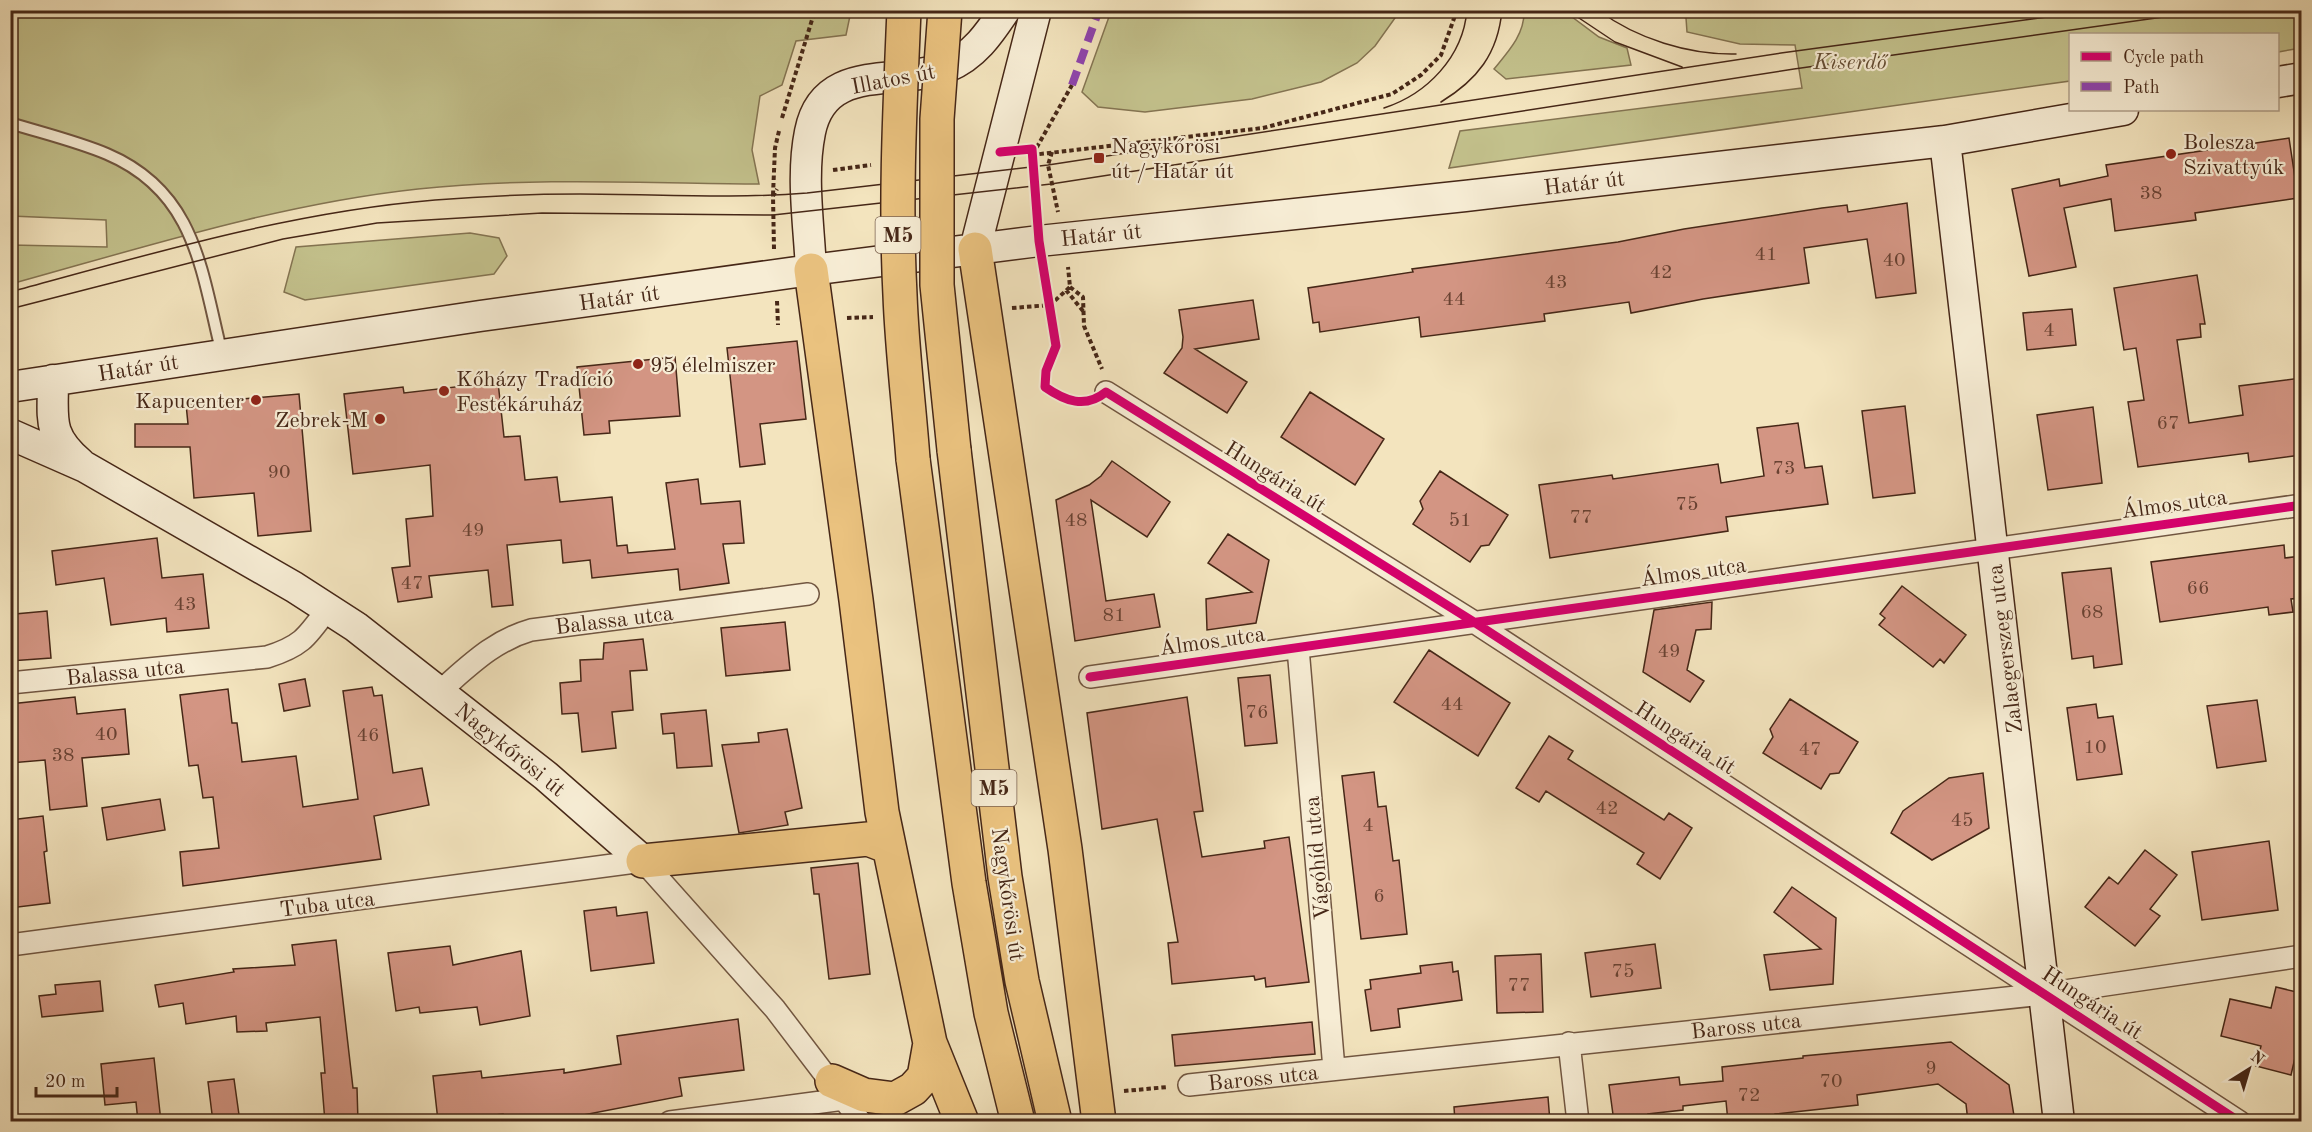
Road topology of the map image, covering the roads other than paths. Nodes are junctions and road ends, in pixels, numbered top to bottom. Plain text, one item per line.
1 (904, 10) edge
2 (945, 10) edge
3 (1005, 10) edge
4 (1036, 10) edge
5 (2301, 78) edge
6 (2279, 82) edge
7 (2117, 111) edge
8 (10, 123) edge
9 (1945, 141) junction
10 (975, 249) junction
11 (811, 270) junction
12 (222, 354) junction
13 (53, 380) junction
14 (10, 387) edge
15 (1110, 395) road end
16 (10, 434) edge
17 (85, 467) junction
18 (2301, 505) edge
19 (1992, 549) junction
20 (808, 594) dead end
21 (328, 608) junction
22 (1474, 622) junction
23 (1298, 648) junction
24 (1090, 677) dead end
25 (10, 683) edge
26 (440, 691) junction
27 (889, 848) junction
28 (643, 861) junction
29 (10, 945) edge
30 (2301, 956) edge
31 (2044, 994) junction
32 (930, 1043) junction
33 (1569, 1044) junction
34 (1334, 1069) junction
35 (1189, 1085) road end
36 (838, 1090) junction
37 (893, 1110) edge
38 (670, 1122) edge
39 (861, 1122) edge
40 (962, 1122) edge
41 (1018, 1122) edge
42 (1055, 1122) edge
43 (1099, 1122) edge
44 (1578, 1122) edge
45 (2059, 1122) edge
46 (2240, 1122) edge

1 - 41 main road, Nagykőrösi út / M5, bridge
2 - 42 main road, Nagykőrösi út / M5, bridge
3 - 11 main road, Illatos út
4 - 10 main road
5 - 6 main road
7 - 9 main road, Határ út
8 - 12 lane
9 - 10 main road, Határ út
9 - 19 main road, Zalaegerszeg utca
10 - 11 main road, Határ út
10 - 43 main road
11 - 12 main road, Határ út
11 - 27 main road
12 - 13 main road, Határ út
13 - 14 main road, Határ út
13 - 17 main road
15 - 22 street, Hungária út
16 - 17 main road
17 - 21 main road, Nagykőrösi út
18 - 19 street, Álmos utca
19 - 22 street, Álmos utca
19 - 31 main road, Zalaegerszeg utca
20 - 26 street, Balassa utca
21 - 25 street, Balassa utca
21 - 26 main road, Nagykőrösi út
22 - 23 street, Álmos utca
22 - 31 street, Hungária út
23 - 24 street, Álmos utca
23 - 34 street, Vágóhíd utca
26 - 28 main road, Nagykőrösi út
27 - 28 main road
27 - 32 main road
28 - 29 street, Tuba utca
28 - 36 street, Nagykőrösi út
30 - 31 street, Baross utca
31 - 33 street, Baross utca
31 - 45 main road, Zalaegerszeg utca
31 - 46 street, Hungária út
32 - 37 main road
32 - 40 main road
33 - 34 street, Baross utca
33 - 44 street
34 - 35 street, Baross utca
36 - 37 main road
36 - 38 street
36 - 39 street, Nagykőrösi út

